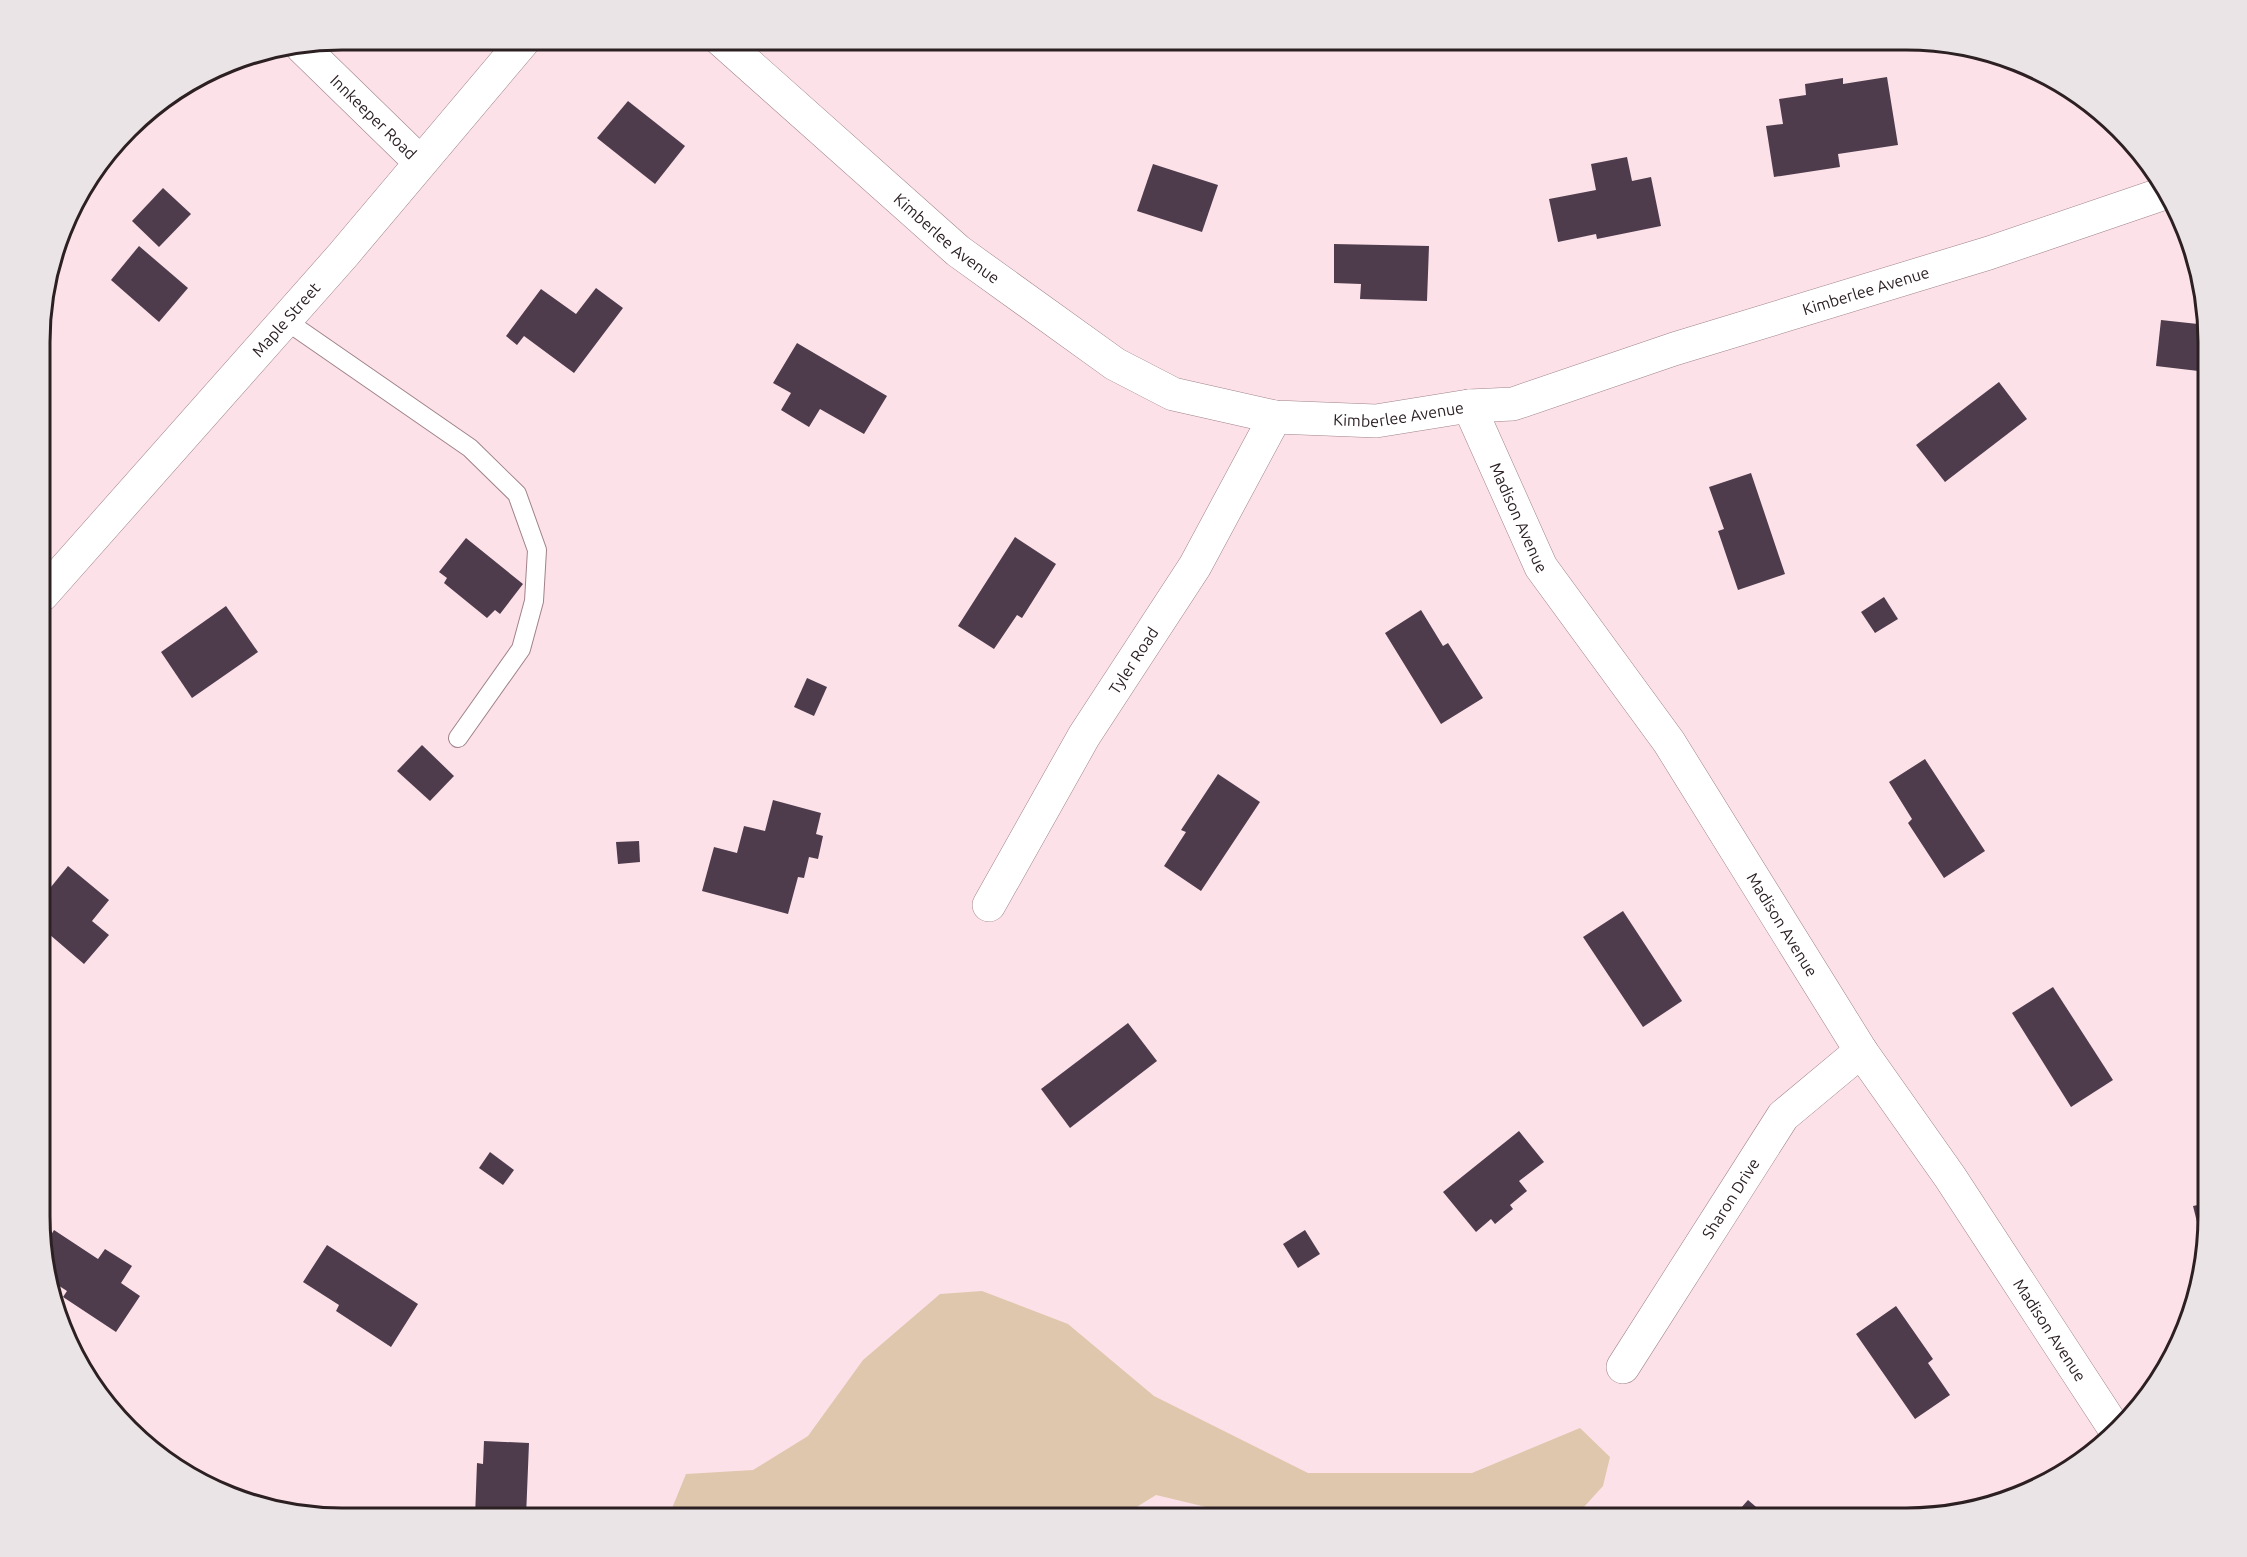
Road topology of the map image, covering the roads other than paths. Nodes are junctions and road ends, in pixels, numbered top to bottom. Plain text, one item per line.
1 (516, 50) edge
2 (732, 50) edge
3 (307, 52) edge
4 (420, 162) junction
5 (2158, 195) edge
6 (285, 320) junction
7 (1469, 406) junction
8 (1275, 417) junction
9 (50, 586) edge
10 (458, 738) dead end
11 (989, 905) dead end
12 (1862, 1051) junction
13 (1623, 1367) dead end
14 (2111, 1423) edge

1 - 4 street, Maple Street
2 - 8 street, Kimberlee Avenue
3 - 4 street, Innkeeper Road
4 - 6 street, Maple Street
5 - 7 street, Kimberlee Avenue
6 - 9 street, Maple Street
6 - 10 lane
7 - 8 street, Kimberlee Avenue
7 - 12 street, Madison Avenue
8 - 11 street, Tyler Road
12 - 13 street, Sharon Drive
12 - 14 street, Madison Avenue

